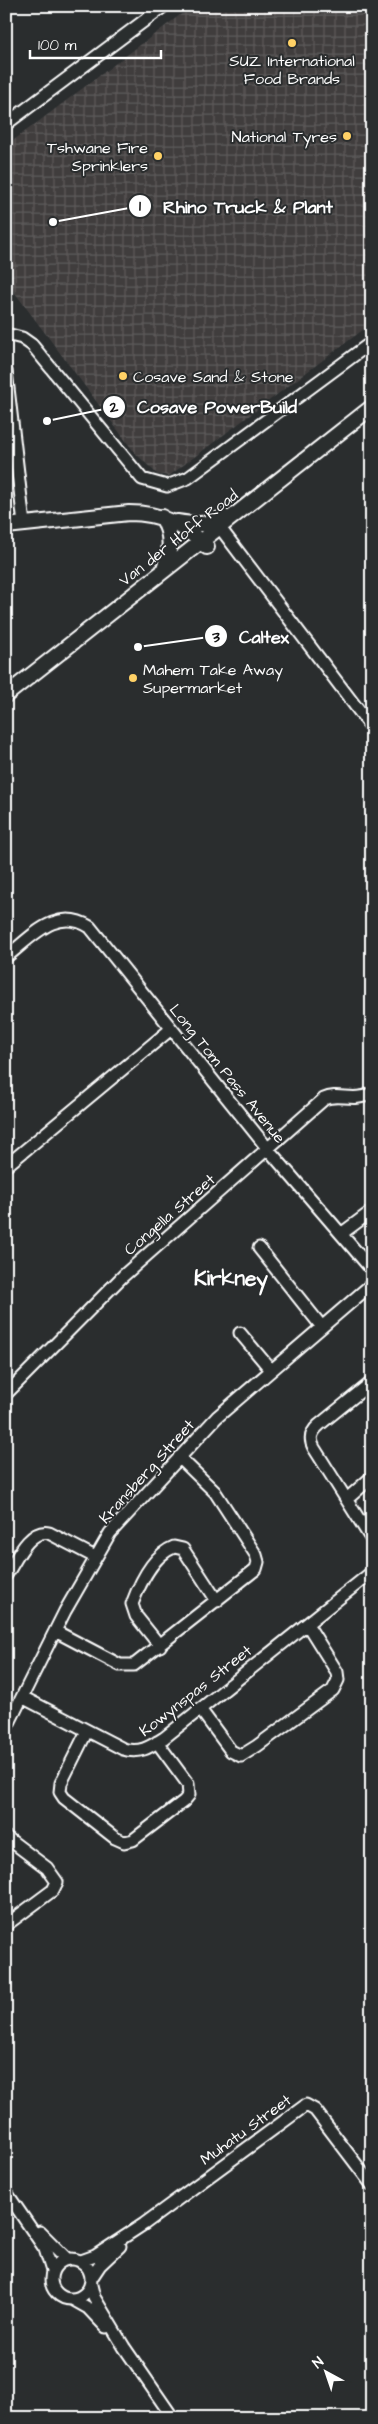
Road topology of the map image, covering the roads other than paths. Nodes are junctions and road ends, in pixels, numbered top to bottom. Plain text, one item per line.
1 (164, 6) edge
2 (6, 124) edge
3 (6, 334) edge
4 (372, 342) edge
5 (6, 371) edge
6 (372, 407) edge
7 (372, 415) edge
8 (255, 499) junction
9 (168, 519) junction
10 (24, 524) junction
11 (6, 526) edge
12 (224, 533) junction
13 (204, 544) junction
14 (163, 572) junction
15 (6, 695) edge
16 (6, 702) edge
17 (372, 728) edge
18 (6, 957) edge
19 (171, 1029) junction
20 (372, 1094) edge
21 (268, 1149) junction
22 (6, 1166) edge
23 (372, 1211) edge
24 (340, 1234) junction
25 (259, 1248) dead end
26 (372, 1270) edge
27 (372, 1284) edge
28 (322, 1327) junction
29 (240, 1333) dead end
30 (270, 1370) junction
31 (372, 1382) edge
32 (6, 1394) edge
33 (180, 1457) junction
34 (372, 1477) edge
35 (346, 1498) junction
36 (372, 1540) edge
37 (95, 1557) junction
38 (372, 1572) edge
39 (6, 1575) edge
40 (217, 1602) junction
41 (306, 1624) junction
42 (55, 1631) junction
43 (160, 1646) junction
44 (22, 1697) junction
45 (200, 1709) junction
46 (6, 1729) edge
47 (87, 1731) junction
48 (157, 1742) junction
49 (6, 1837) edge
50 (6, 1925) edge
51 (372, 2185) edge
52 (6, 2192) edge
53 (22, 2212) junction
54 (144, 2224) junction
55 (67, 2259) junction
56 (80, 2261) junction
57 (52, 2272) junction
58 (91, 2281) junction
59 (72, 2299) junction
60 (124, 2347) junction
61 (148, 2380) junction
62 (173, 2418) edge
63 (181, 2418) edge

1 - 2 street
3 - 4 street
5 - 10 street
6 - 8 main road, Van der Hoff Road
7 - 12 main road, Van der Hoff Road
8 - 9 main road
8 - 13 main road, Van der Hoff Road
9 - 10 main road
9 - 13 main road
9 - 14 main road
10 - 11 main road
12 - 13 main road, Van der Hoff Road
12 - 17 street
13 - 14 main road, Van der Hoff Road
13 - 16 main road, Van der Hoff Road
14 - 15 main road, Van der Hoff Road
18 - 19 street, Long Tom Pass Avenue
19 - 21 street, Long Tom Pass Avenue
19 - 22 street
20 - 21 street, Congella Street
21 - 24 street, Long Tom Pass Avenue
21 - 32 street, Congella Street
23 - 24 street
24 - 26 street, Long Tom Pass Avenue
25 - 28 street
27 - 28 street, Kransberg Street
28 - 30 street, Kransberg Street
29 - 30 street
30 - 33 street, Kransberg Street
31 - 35 street
33 - 37 street, Kransberg Street
33 - 40 street
34 - 35 street
35 - 36 street
37 - 39 street
37 - 42 street, Kransberg Street
38 - 41 street, Kowynspas Street
40 - 43 street
40 - 43 street
41 - 45 street, Kowynspas Street
41 - 45 street
42 - 43 street
42 - 44 street, Kransberg Street
44 - 46 street, Kransberg Street
44 - 47 street, Kowynspas Street
45 - 48 street, Kowynspas Street
47 - 48 street, Kowynspas Street
47 - 48 street
49 - 50 street
51 - 54 street, Muhatu Street
52 - 53 street
53 - 55 street
53 - 57 street
54 - 56 street
54 - 58 street
55 - 56 street
55 - 57 street
56 - 58 street
57 - 59 street
58 - 59 street
58 - 60 street
59 - 60 street
60 - 61 street
61 - 62 street
61 - 63 street

